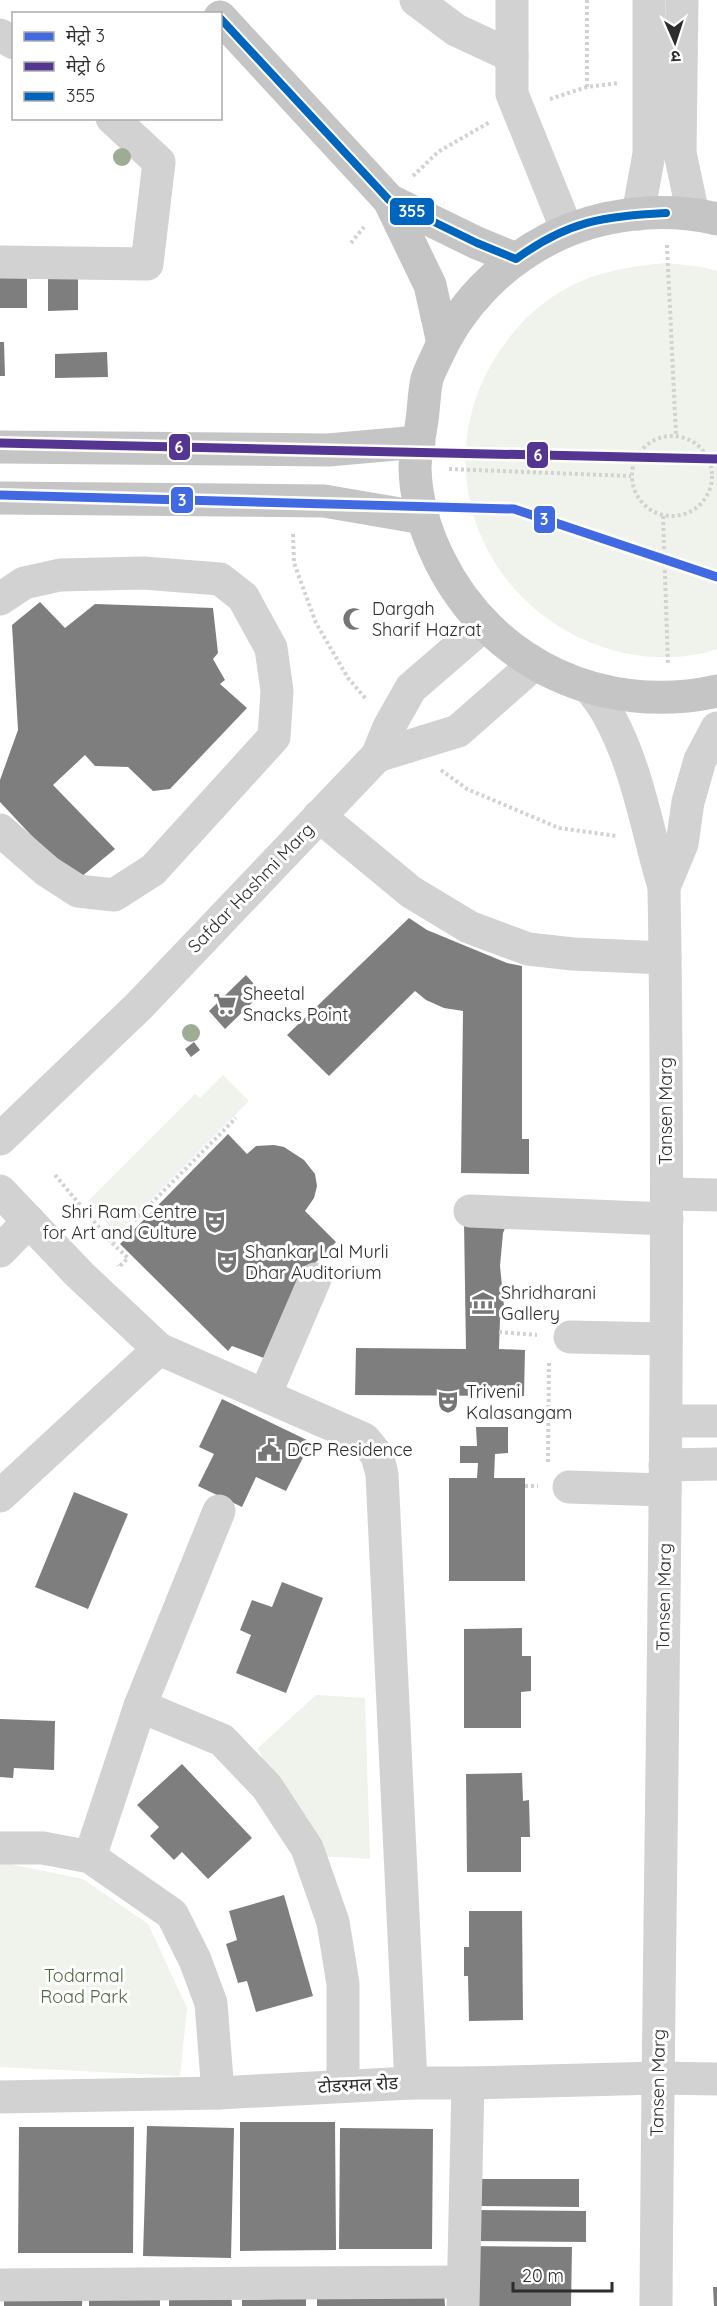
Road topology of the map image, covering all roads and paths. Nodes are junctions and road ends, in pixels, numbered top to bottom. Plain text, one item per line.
1 (205, 0) edge
2 (416, 0) edge
3 (512, 0) edge
4 (587, 0) edge
5 (649, 0) edge
6 (682, 0) edge
7 (216, 12) edge
8 (222, 18) edge
9 (512, 56) junction
10 (587, 87) dead end
11 (114, 120) edge
12 (389, 200) junction
13 (678, 215) edge
14 (567, 230) junction
15 (360, 233) dead end
16 (351, 243) dead end
17 (516, 259) junction
18 (0, 262) edge
19 (443, 343) junction
20 (676, 436) junction
21 (0, 447) edge
22 (417, 455) junction
23 (631, 476) junction
24 (715, 481) edge
25 (0, 498) edge
26 (291, 500) junction
27 (663, 516) junction
28 (423, 518) junction
29 (0, 599) edge
30 (484, 625) junction
31 (534, 664) junction
32 (591, 689) junction
33 (717, 691) edge
34 (669, 698) junction
35 (717, 728) edge
36 (392, 743) junction
37 (319, 816) junction
38 (0, 830) edge
39 (650, 840) junction
40 (664, 887) junction
41 (665, 958) junction
42 (236, 1118) dead end
43 (0, 1138) edge
44 (55, 1175) dead end
45 (0, 1191) edge
46 (717, 1195) edge
47 (667, 1206) junction
48 (470, 1211) dead end
49 (29, 1221) junction
50 (0, 1251) edge
51 (103, 1260) junction
52 (315, 1279) dead end
53 (666, 1339) junction
54 (560, 1348) joint
55 (159, 1349) junction
56 (265, 1395) junction
57 (666, 1421) junction
58 (717, 1421) edge
59 (717, 1464) edge
60 (558, 1476) joint
61 (665, 1478) junction
62 (0, 1496) edge
63 (219, 1511) dead end
64 (140, 1706) junction
65 (0, 1848) edge
66 (90, 1857) junction
67 (658, 2078) junction
68 (717, 2079) edge
69 (411, 2083) junction
70 (468, 2084) junction
71 (343, 2086) junction
72 (218, 2093) junction
73 (0, 2097) edge
74 (0, 2285) edge
75 (463, 2294) edge
76 (656, 2306) edge

1 - 7 main road
2 - 9 street
3 - 9 street
4 - 10 path
5 - 13 street
6 - 13 street
8 - 12 main road
9 - 14 street
11 - 18 street
12 - 17 main road
12 - 19 main road
13 - 14 main road
13 - 20 path
14 - 17 main road
15 - 16 path
17 - 19 main road
19 - 22 main road
20 - 23 path
20 - 24 path
21 - 22 main road
22 - 23 path
22 - 28 main road
23 - 27 path
24 - 27 path
25 - 26 main road
26 - 28 main road
26 - 36 path
27 - 34 path
28 - 30 main road
29 - 38 street
30 - 31 main road
30 - 36 street, Safdar Hashmi Marg
31 - 32 main road
31 - 36 street
32 - 34 main road
32 - 39 street, Tansen Marg
33 - 34 main road
35 - 40 street, Tansen Marg
36 - 37 street, Safdar Hashmi Marg
36 - 39 path
37 - 41 street
37 - 43 street, Safdar Hashmi Marg
39 - 40 street, Tansen Marg
40 - 41 street, Tansen Marg
41 - 47 street, Tansen Marg
42 - 51 path
44 - 51 path
45 - 49 street
46 - 47 street
47 - 48 street
47 - 53 street, Tansen Marg
49 - 50 street
49 - 51 street
51 - 55 street
52 - 56 street
53 - 54 street
53 - 57 street, Tansen Marg
54 - 60 path
55 - 56 street
55 - 62 street
56 - 69 street
57 - 58 street
57 - 61 street, Tansen Marg
59 - 61 street
60 - 61 street
61 - 67 street, Tansen Marg
63 - 64 street
64 - 66 street
64 - 71 street
65 - 66 street
66 - 72 street
67 - 68 street, टोडरमल रोड
67 - 70 street, टोडरमल रोड
67 - 76 street, Tansen Marg
69 - 70 street, टोडरमल रोड
69 - 71 street, टोडरमल रोड
70 - 75 street
71 - 72 street, टोडरमल रोड
72 - 73 street, टोडरमल रोड
74 - 75 street

